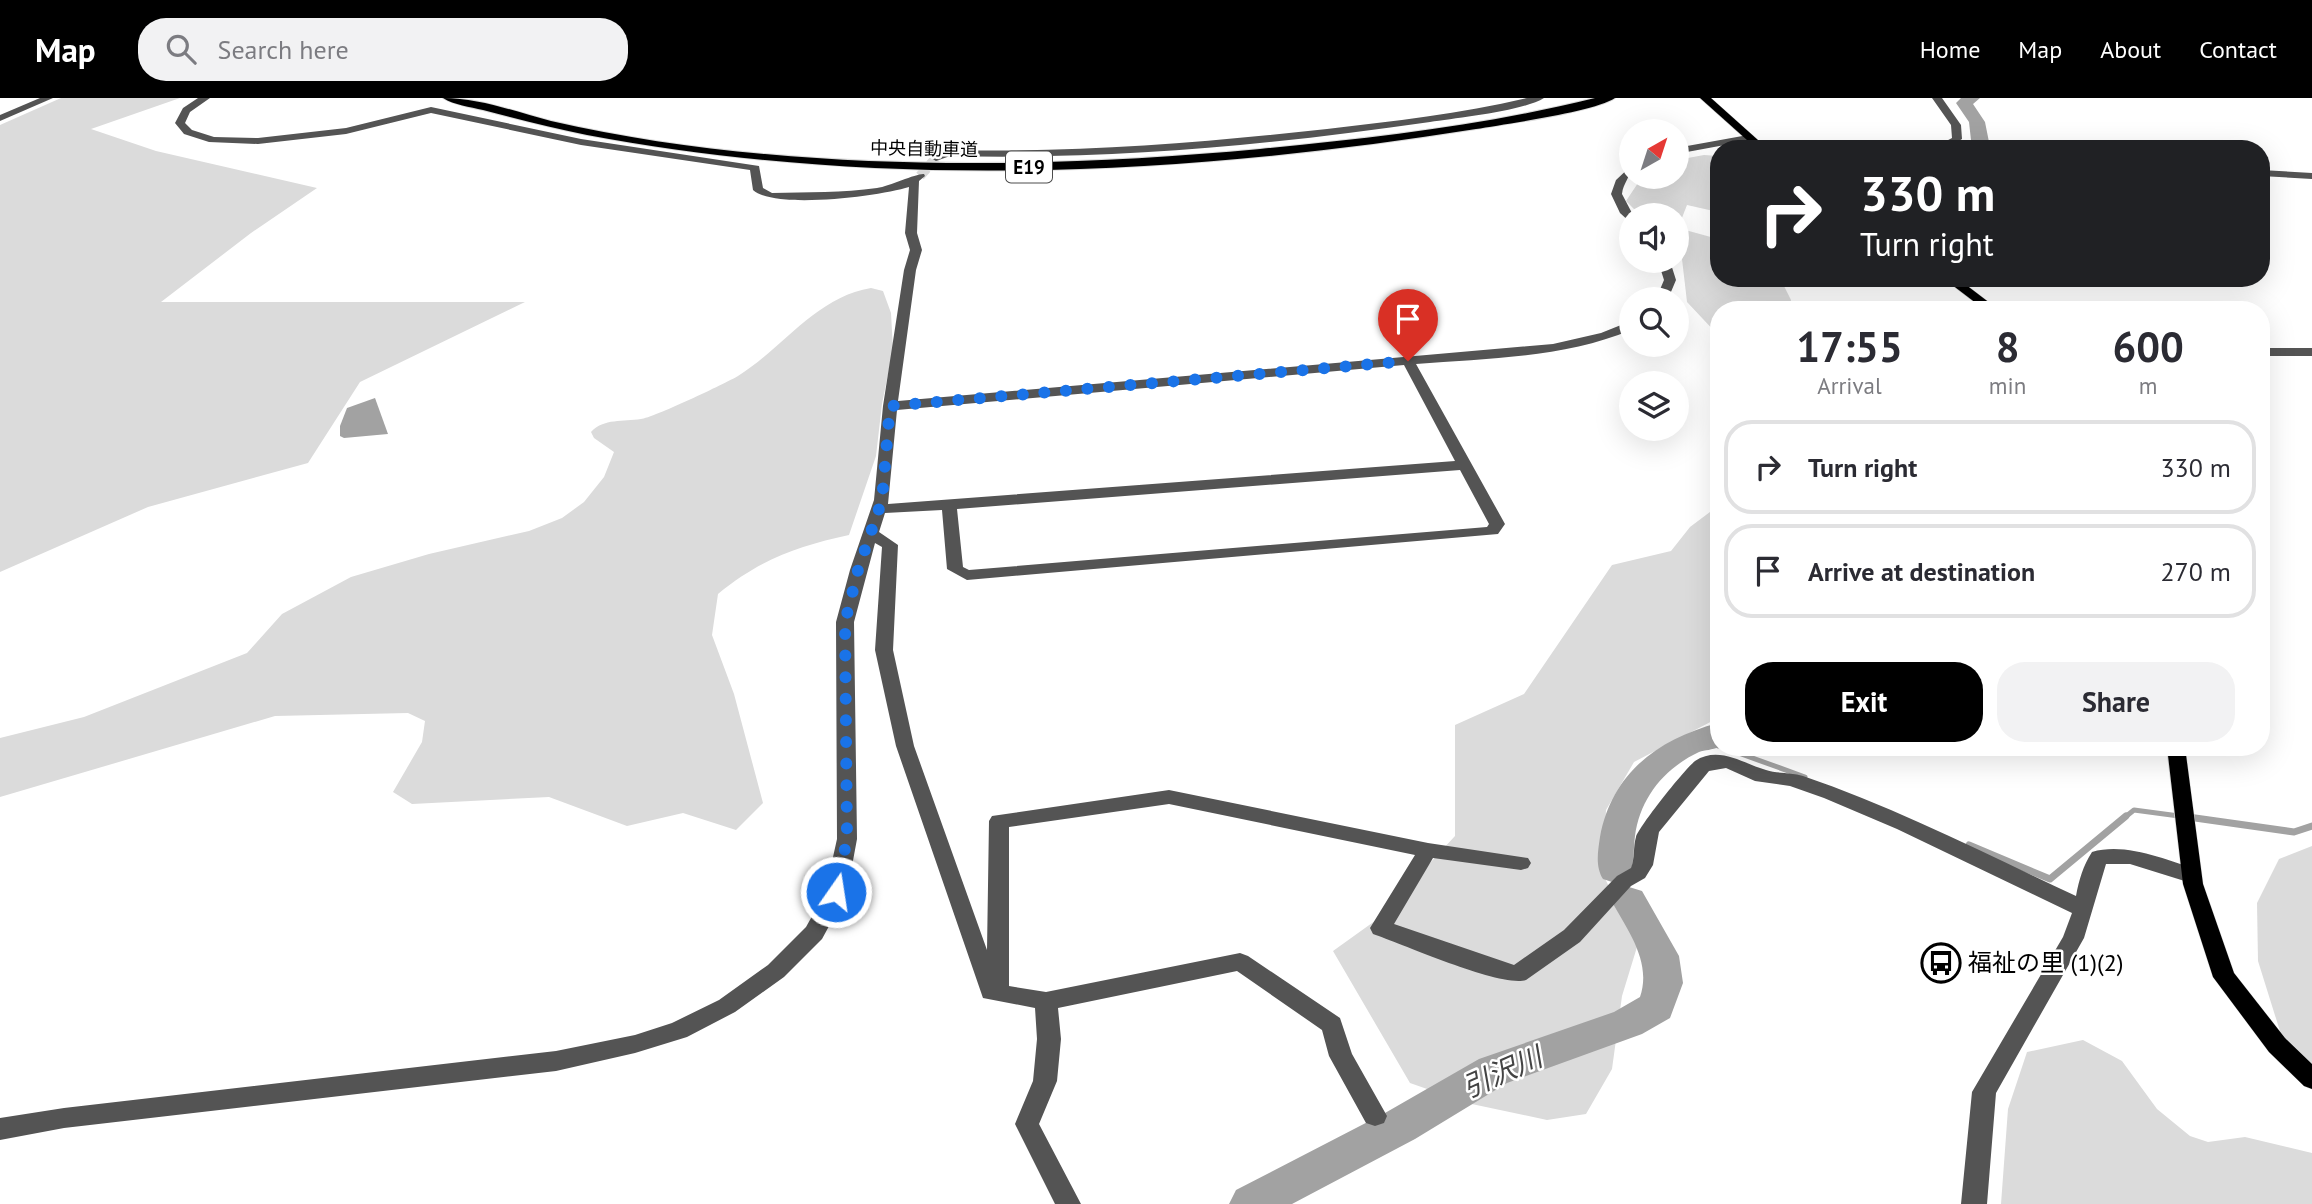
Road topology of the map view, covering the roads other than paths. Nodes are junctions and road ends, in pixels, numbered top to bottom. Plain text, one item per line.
1 (48, 98) edge
2 (205, 98) edge
3 (449, 98) edge
4 (474, 98) edge
5 (1539, 98) edge
6 (1582, 98) edge
7 (1609, 98) edge
8 (1705, 98) edge
9 (1937, 98) edge
10 (0, 118) edge
11 (1748, 138) junction
12 (1737, 140) edge
13 (1751, 140) edge
14 (1955, 140) edge
15 (1710, 145) edge
16 (1689, 149) edge
17 (938, 156) dead end
18 (2270, 174) edge
19 (2312, 176) edge
20 (1619, 184) edge
21 (1619, 206) edge
22 (1961, 287) edge
23 (1981, 301) edge
24 (1619, 330) edge
25 (2270, 352) edge
26 (2312, 352) edge
27 (1408, 361) junction
28 (890, 406) junction
29 (1465, 464) junction
30 (949, 505) junction
31 (879, 509) junction
32 (870, 534) junction
33 (2177, 756) edge
34 (1428, 850) junction
35 (1521, 863) dead end
36 (2191, 874) junction
37 (2084, 909) junction
38 (998, 993) junction
39 (1046, 1002) junction
40 (2312, 1079) edge
41 (1376, 1116) dead end
42 (0, 1129) edge
43 (1068, 1204) edge
44 (1974, 1204) edge

1 - 10 street
2 - 28 street
3 - 7 highway, 中央自動車道 / E19
4 - 6 highway, 中央自動車道 / E19
5 - 17 street
8 - 11 main road
9 - 14 street
11 - 12 street
11 - 13 main road
15 - 16 street
18 - 19 street
20 - 21 street
22 - 23 main road
24 - 27 street
25 - 26 street
27 - 28 street
27 - 29 street
28 - 31 street
29 - 30 street
29 - 30 street
30 - 31 street
31 - 32 street
32 - 38 street
32 - 42 street
33 - 36 main road
34 - 35 street
34 - 37 street
34 - 38 street
36 - 37 street
36 - 40 main road
37 - 44 street
38 - 39 street
39 - 41 street
39 - 43 street

